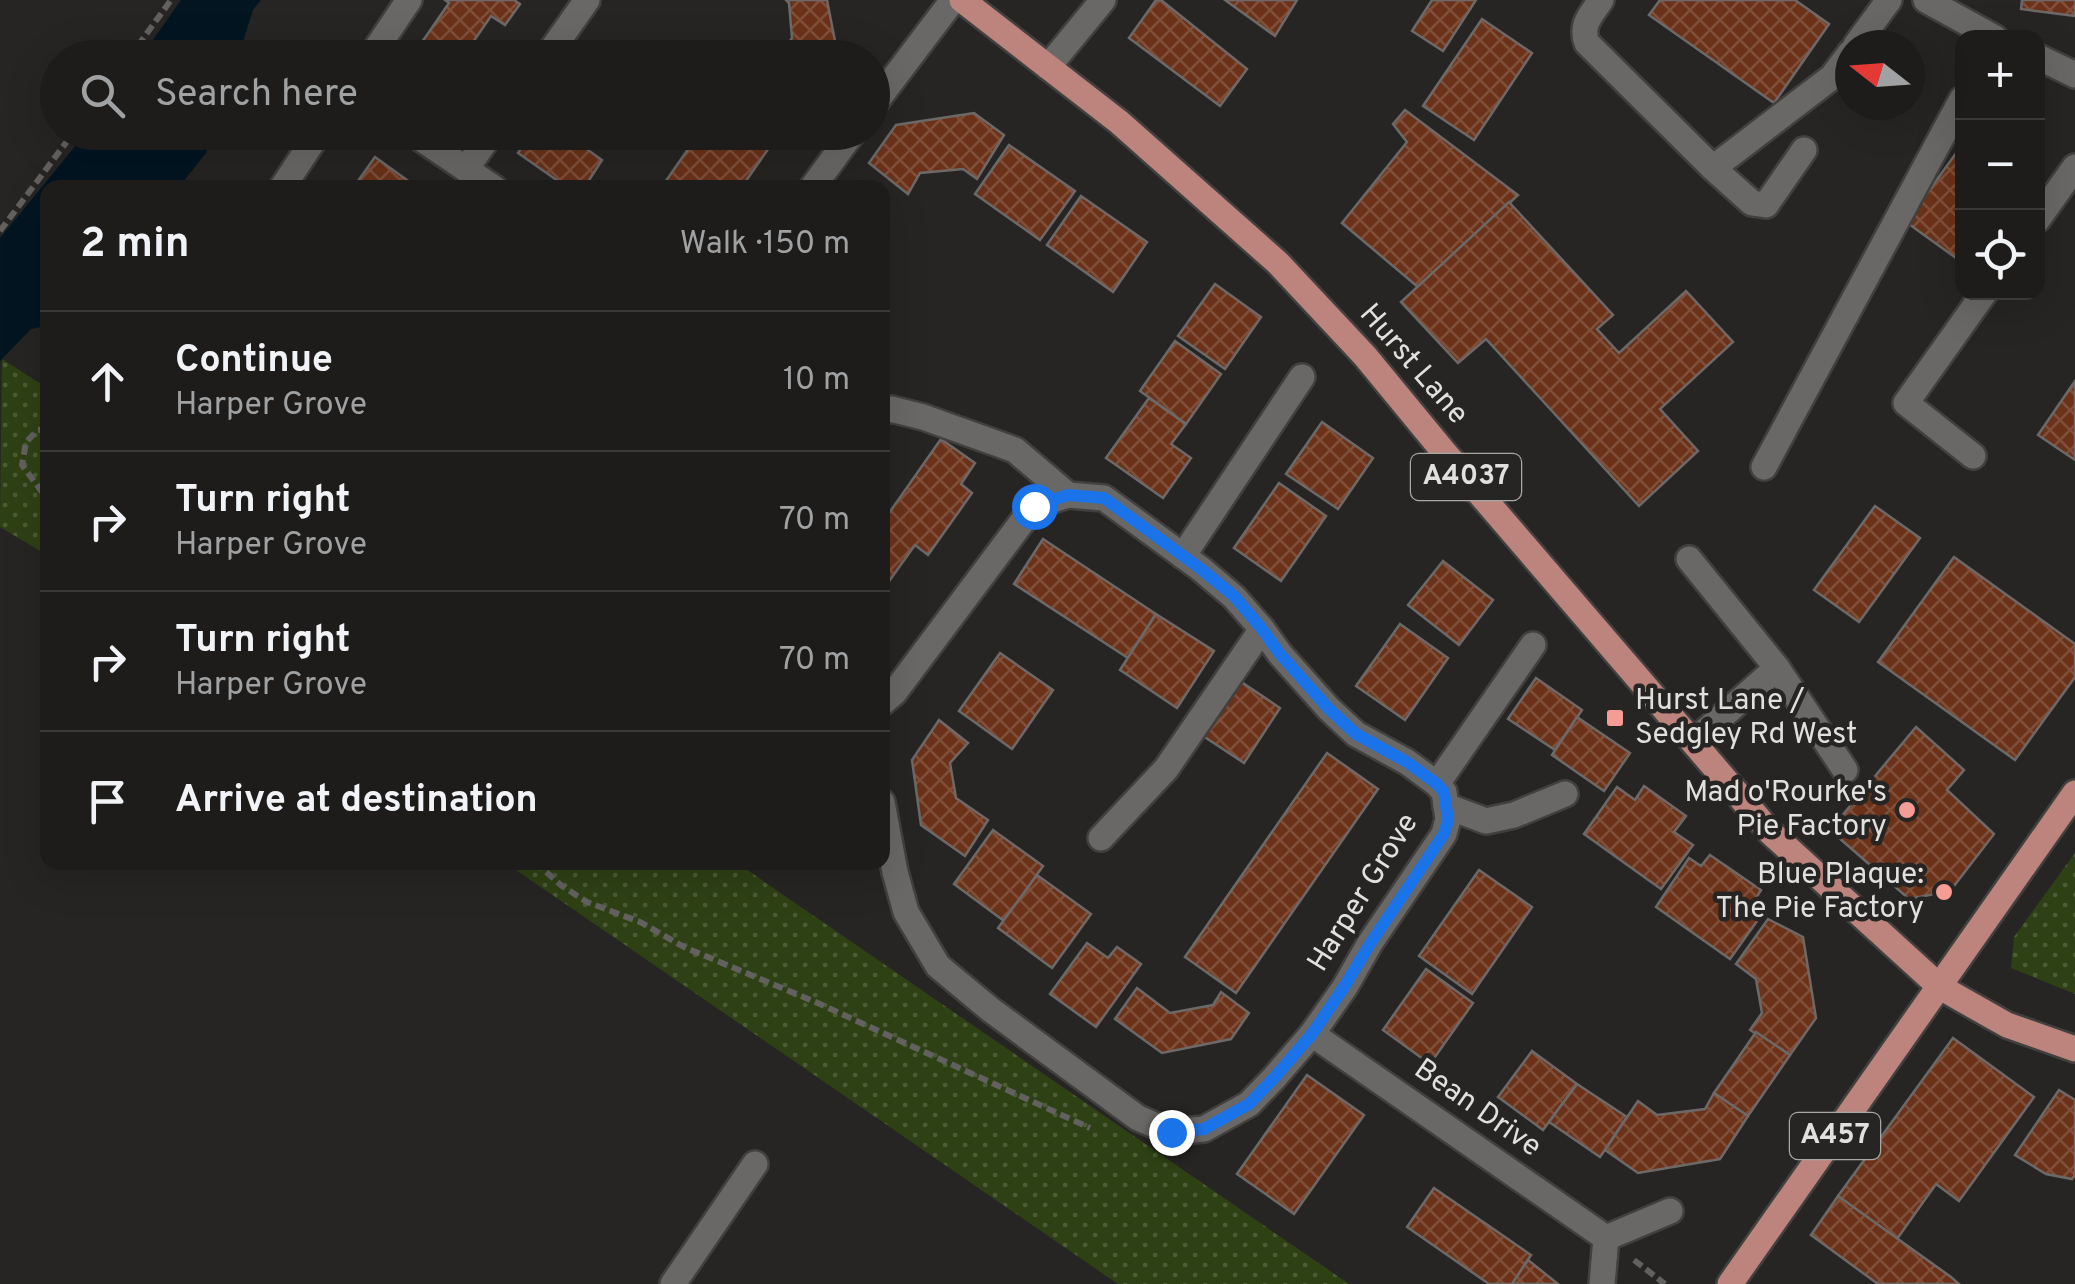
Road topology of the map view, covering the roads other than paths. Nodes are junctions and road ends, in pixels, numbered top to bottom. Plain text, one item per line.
1 (408, 0) edge
2 (588, 0) edge
3 (954, 0) edge
4 (962, 0) edge
5 (1103, 0) edge
6 (1601, 0) edge
7 (1889, 0) edge
8 (1926, 0) edge
9 (1867, 30) edge
10 (1980, 30) edge
11 (382, 40) edge
12 (559, 40) edge
13 (2045, 61) edge
14 (1048, 67) junction
15 (1835, 72) edge
16 (2075, 75) edge
17 (890, 84) edge
18 (1955, 112) edge
19 (307, 150) edge
20 (438, 150) edge
21 (479, 150) edge
22 (840, 150) edge
23 (1804, 150) dead end
24 (2075, 167) edge
25 (1713, 168) junction
26 (466, 169) junction
27 (287, 180) edge
28 (482, 180) edge
29 (818, 180) edge
30 (2044, 210) edge
31 (1979, 300) edge
32 (1302, 377) dead end
33 (890, 409) edge
34 (1973, 456) dead end
35 (1764, 468) dead end
36 (1068, 495) junction
37 (1182, 556) junction
38 (1688, 558) dead end
39 (1262, 629) junction
40 (1533, 645) dead end
41 (1777, 668) junction
42 (890, 696) edge
43 (1693, 742) junction
44 (1845, 770) dead end
45 (2075, 793) edge
46 (1565, 794) dead end
47 (1441, 795) junction
48 (1101, 838) dead end
49 (890, 845) edge
50 (1940, 987) junction
51 (1312, 1034) junction
52 (2075, 1049) edge
53 (755, 1164) dead end
54 (1670, 1211) dead end
55 (1606, 1238) junction
56 (673, 1284) edge
57 (1602, 1284) edge
58 (1730, 1284) edge

1 - 11 street
2 - 12 street
3 - 17 street
4 - 14 main road, Hurst Lane / A4037
5 - 14 street
6 - 25 street
7 - 9 street
8 - 10 street
13 - 16 street
14 - 43 main road, Hurst Lane / A4037
15 - 25 street
18 - 35 street
19 - 27 street
20 - 26 street
21 - 26 street
22 - 29 street
23 - 25 street
24 - 30 street
26 - 28 street
31 - 34 street
32 - 37 street
33 - 36 street
36 - 37 street, Harper Grove
36 - 42 street
37 - 39 street, Harper Grove
38 - 41 street
39 - 47 street, Harper Grove
39 - 48 street
40 - 47 street
41 - 43 street
41 - 44 street
43 - 50 main road, Hurst Lane / A4037
45 - 50 main road, A457
46 - 47 street
47 - 51 street, Harper Grove
49 - 51 street, Harper Grove
50 - 52 main road, A4037
50 - 58 main road, A457
51 - 55 street, Bean Drive
53 - 56 street
54 - 55 street
55 - 57 street

